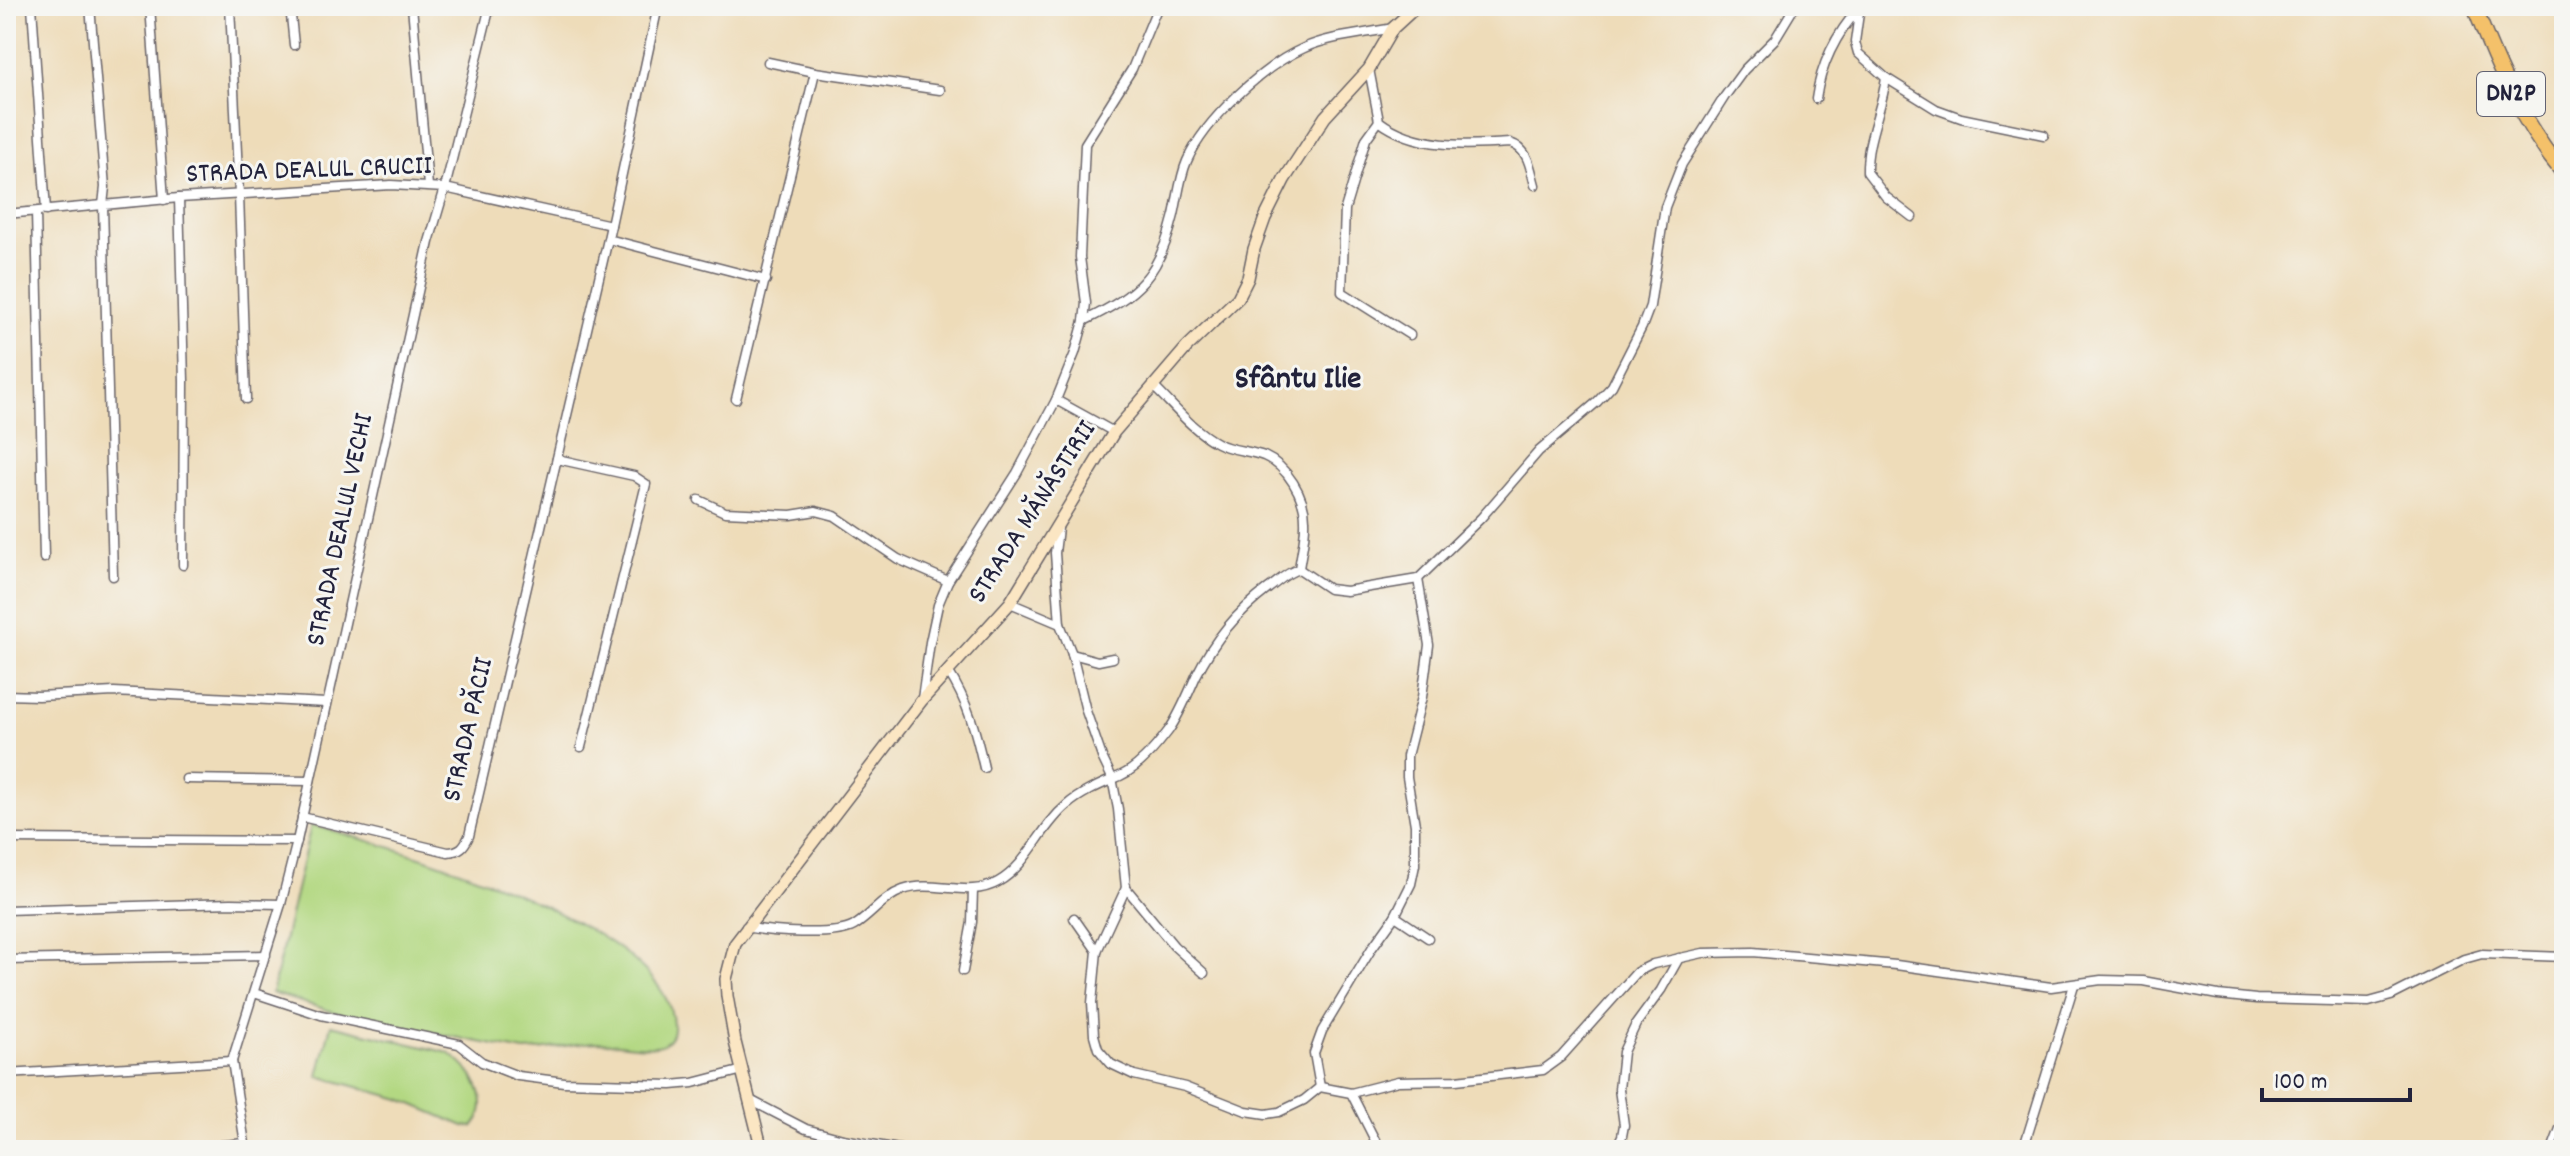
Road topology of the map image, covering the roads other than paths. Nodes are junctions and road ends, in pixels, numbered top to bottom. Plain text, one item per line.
1 (32, 6) edge
2 (90, 6) edge
3 (150, 6) edge
4 (230, 6) edge
5 (290, 6) edge
6 (412, 6) edge
7 (490, 6) edge
8 (658, 6) edge
9 (1158, 6) edge
10 (1417, 6) edge
11 (1795, 6) edge
12 (1860, 6) edge
13 (2474, 6) edge
14 (1393, 28) junction
15 (294, 45) dead end
16 (768, 62) dead end
17 (1369, 69) junction
18 (815, 72) junction
19 (1886, 78) junction
20 (940, 90) dead end
21 (1816, 99) dead end
22 (1379, 121) junction
23 (2044, 135) dead end
24 (2564, 174) edge
25 (1535, 185) dead end
26 (428, 186) junction
27 (445, 188) junction
28 (239, 195) junction
29 (179, 198) junction
30 (164, 200) junction
31 (103, 205) junction
32 (46, 211) junction
33 (36, 212) junction
34 (6, 214) edge
35 (1912, 217) dead end
36 (611, 225) junction
37 (608, 239) junction
38 (766, 280) junction
39 (1084, 321) junction
40 (1410, 335) dead end
41 (1153, 386) junction
42 (246, 399) dead end
43 (736, 399) dead end
44 (1056, 400) junction
45 (1114, 432) junction
46 (557, 459) junction
47 (699, 500) dead end
48 (1058, 527) junction
49 (44, 558) dead end
50 (183, 565) dead end
51 (1299, 569) junction
52 (113, 576) dead end
53 (1418, 579) junction
54 (948, 581) junction
55 (1010, 603) junction
56 (1060, 624) junction
57 (1072, 654) junction
58 (1113, 658) dead end
59 (948, 671) junction
60 (6, 695) edge
61 (922, 700) junction
62 (326, 703) junction
63 (581, 747) dead end
64 (984, 768) dead end
65 (1112, 778) junction
66 (186, 779) dead end
67 (310, 781) junction
68 (302, 817) junction
69 (6, 839) edge
70 (297, 841) junction
71 (1126, 888) junction
72 (973, 890) junction
73 (281, 904) junction
74 (6, 910) edge
75 (1395, 916) junction
76 (1074, 918) dead end
77 (746, 927) junction
78 (1428, 938) dead end
79 (1097, 951) junction
80 (266, 955) junction
81 (2564, 957) edge
82 (1679, 958) junction
83 (6, 960) edge
84 (963, 971) dead end
85 (1204, 973) dead end
86 (2074, 985) junction
87 (254, 993) junction
88 (232, 1061) junction
89 (743, 1070) junction
90 (6, 1074) edge
91 (1320, 1087) junction
92 (1351, 1093) junction
93 (750, 1100) junction
94 (2564, 1118) edge
95 (245, 1146) edge
96 (171, 1150) edge
97 (762, 1150) edge
98 (904, 1150) edge
99 (1380, 1150) edge
100 (1615, 1150) edge
101 (2023, 1150) edge
102 (2552, 1150) edge

1 - 32 street
2 - 31 street
3 - 30 street
4 - 28 street
5 - 15 street
6 - 26 street
7 - 27 street, STRADA DEALUL VECHI
8 - 36 street, STRADA PĂCII
9 - 39 street
10 - 14 street, STRADA MĂNĂSTIRII
11 - 53 street
12 - 19 street
12 - 21 street
13 - 24 highway, DN2P
14 - 17 street, STRADA MĂNĂSTIRII
14 - 39 street
16 - 18 street
17 - 22 street
17 - 41 street, STRADA MĂNĂSTIRII
18 - 20 street
18 - 38 street
19 - 23 street
19 - 35 street
22 - 25 street
22 - 40 street
26 - 27 street, STRADA DEALUL CRUCII
26 - 28 street, STRADA DEALUL CRUCII
27 - 36 street, STRADA DEALUL CRUCII
27 - 62 street, STRADA DEALUL VECHI
28 - 29 street, STRADA DEALUL CRUCII
28 - 42 street
29 - 30 street, STRADA DEALUL CRUCII
29 - 50 street
30 - 31 street, STRADA DEALUL CRUCII
31 - 32 street, STRADA DEALUL CRUCII
31 - 52 street
32 - 33 street, STRADA DEALUL CRUCII
33 - 34 street, STRADA DEALUL CRUCII
33 - 49 street
36 - 37 street, STRADA PĂCII
37 - 38 street
37 - 46 street, STRADA PĂCII
38 - 43 street
39 - 44 street
41 - 45 street, STRADA MĂNĂSTIRII
41 - 51 street
44 - 45 street
44 - 54 street
45 - 48 street, STRADA MĂNĂSTIRII
46 - 63 street
46 - 68 street, STRADA PĂCII
47 - 54 street
48 - 55 street, STRADA MĂNĂSTIRII
48 - 56 street
51 - 53 street
51 - 65 street
53 - 75 street
54 - 61 street
55 - 56 street
55 - 59 street, STRADA MĂNĂSTIRII
56 - 57 street
57 - 58 street
57 - 65 street
59 - 61 street, STRADA MĂNĂSTIRII
59 - 64 street
60 - 62 street
61 - 77 street, STRADA MĂNĂSTIRII
62 - 67 street, STRADA DEALUL VECHI
65 - 71 street
65 - 72 street
66 - 67 street
67 - 68 street, STRADA DEALUL VECHI
68 - 70 street, STRADA DEALUL VECHI
69 - 70 street
70 - 73 street, STRADA DEALUL VECHI
71 - 79 street
71 - 85 street
72 - 77 street
72 - 84 street
73 - 74 street
73 - 80 street, STRADA DEALUL VECHI
75 - 78 street
75 - 91 street
76 - 79 street
77 - 89 street, STRADA MĂNĂSTIRII
79 - 91 street
80 - 83 street
80 - 87 street, STRADA DEALUL VECHI
81 - 86 street
82 - 86 street
82 - 92 street
82 - 100 street
86 - 101 street
87 - 88 street, STRADA DEALUL VECHI
87 - 89 street
88 - 90 street
88 - 95 street
89 - 93 street, STRADA MĂNĂSTIRII
91 - 92 street
92 - 99 street
93 - 97 street, STRADA MĂNĂSTIRII
93 - 98 street
94 - 102 street
95 - 96 street

